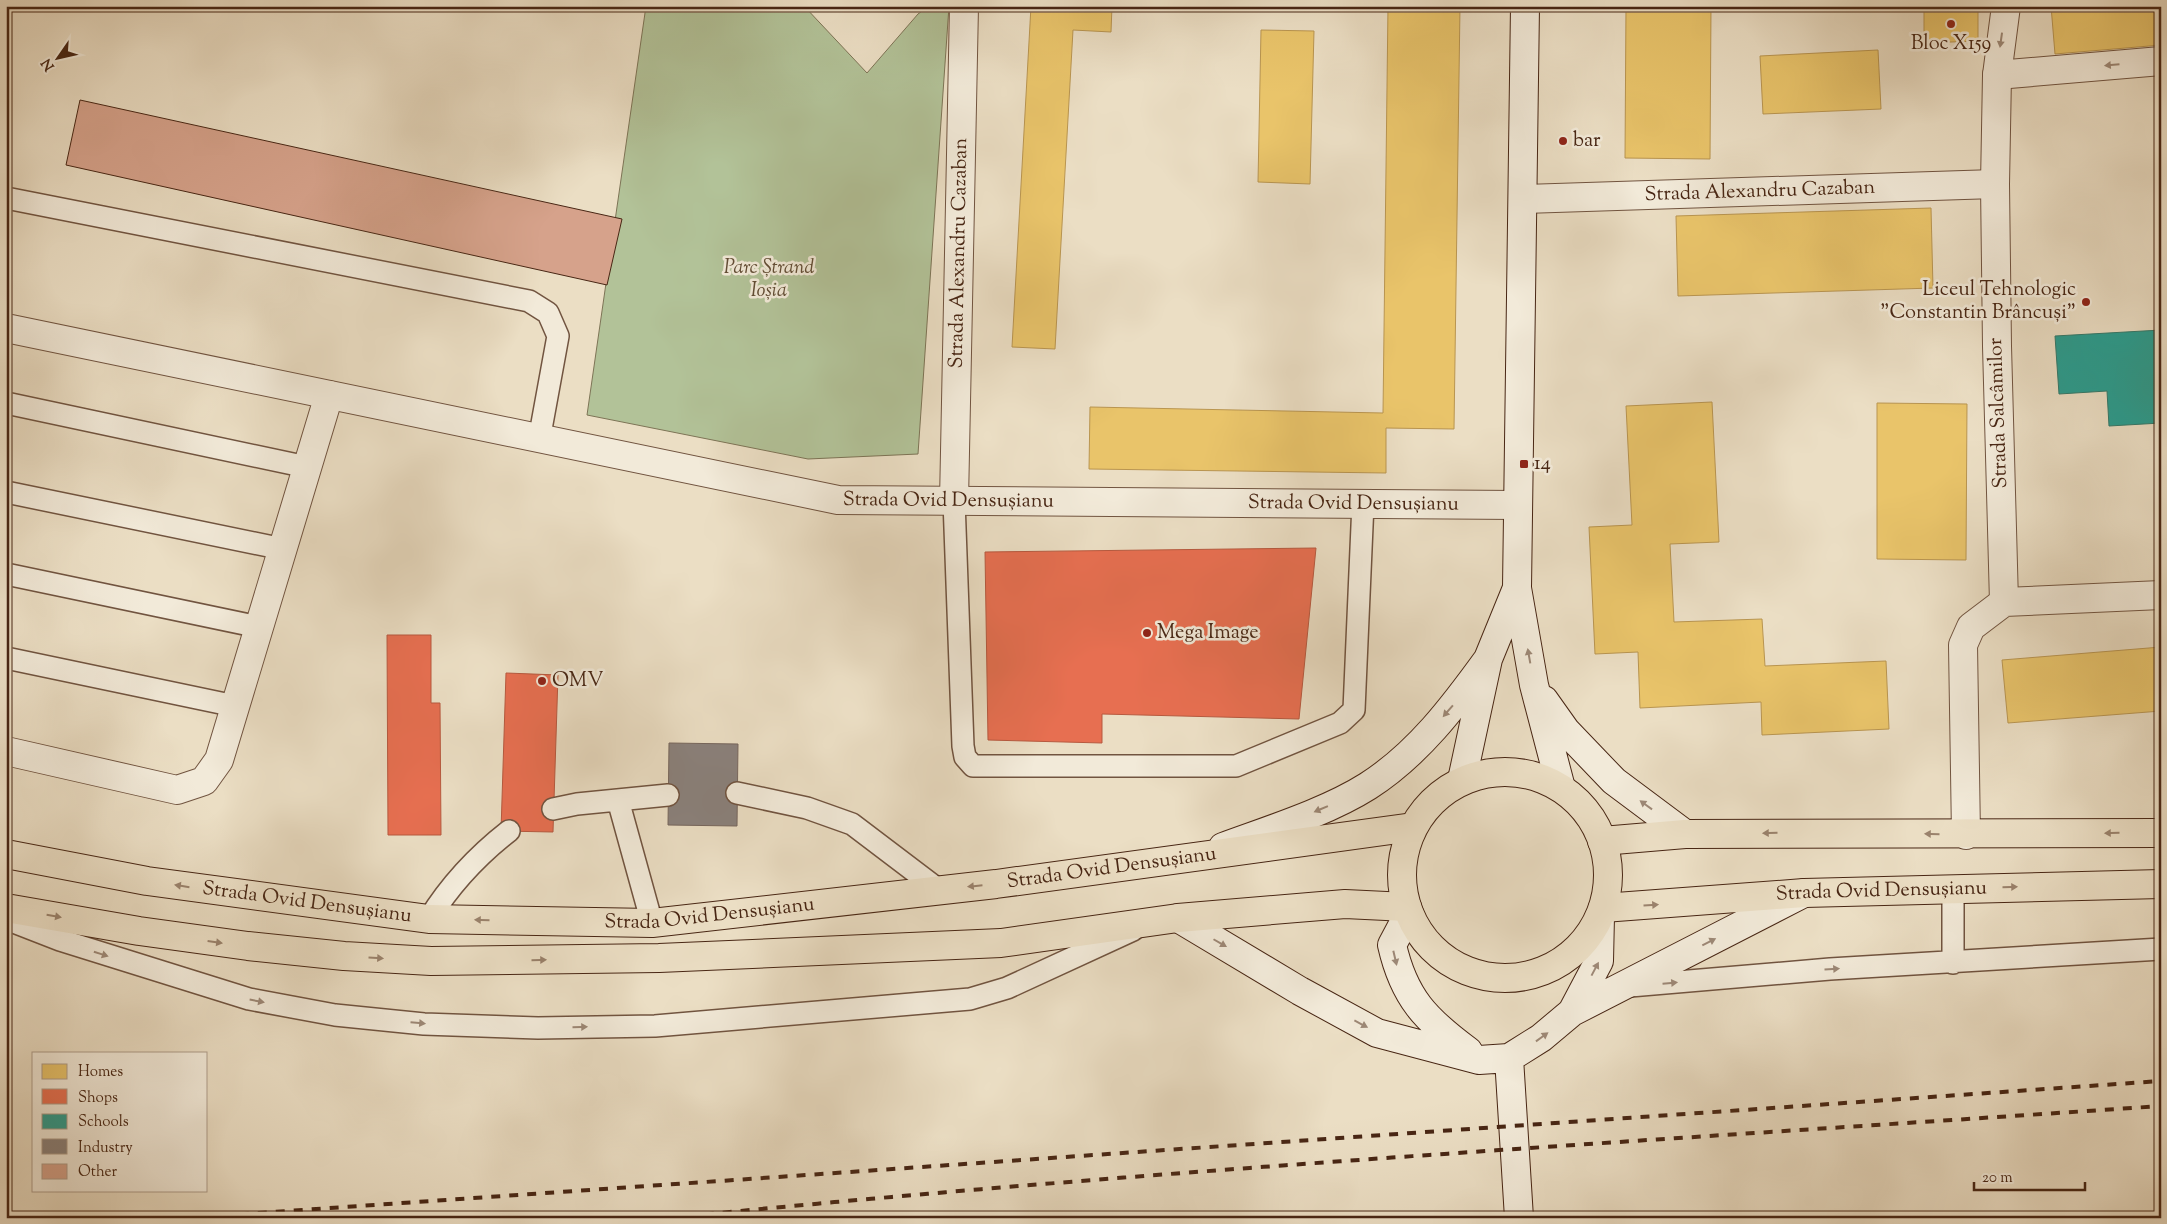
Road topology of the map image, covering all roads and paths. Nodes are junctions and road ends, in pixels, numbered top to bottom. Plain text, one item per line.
1 (964, 6) edge
2 (1525, 6) edge
3 (2006, 6) edge
4 (2161, 61) edge
5 (1997, 74) junction
6 (1996, 184) junction
7 (6, 198) edge
8 (1524, 199) junction
9 (6, 328) edge
10 (329, 395) junction
11 (6, 403) edge
12 (552, 442) junction
13 (307, 467) junction
14 (6, 492) edge
15 (954, 501) junction
16 (1363, 503) junction
17 (1518, 505) junction
18 (283, 550) junction
19 (6, 574) edge
20 (1517, 588) junction
21 (2161, 595) edge
22 (2004, 602) junction
23 (259, 628) junction
24 (6, 658) edge
25 (1488, 659) junction
26 (1534, 685) junction
27 (235, 706) junction
28 (6, 751) edge
29 (1462, 780) junction
30 (1561, 788) junction
31 (737, 793) dead end
32 (668, 795) dead end
33 (618, 800) junction
34 (553, 810) dead end
35 (1413, 826) junction
36 (508, 831) dead end
37 (2161, 833) edge
38 (1685, 834) junction
39 (1966, 835) junction
40 (1602, 841) junction
41 (6, 854) edge
42 (1197, 857) junction
43 (2161, 884) edge
44 (1953, 889) junction
45 (939, 890) junction
46 (1804, 893) junction
47 (6, 908) edge
48 (1408, 910) junction
49 (1601, 912) junction
50 (6, 919) edge
51 (1166, 919) junction
52 (429, 920) junction
53 (652, 923) junction
54 (2161, 949) edge
55 (1953, 963) junction
56 (1622, 987) junction
57 (1572, 1012) junction
58 (1509, 1058) junction
59 (1479, 1060) junction
60 (1518, 1218) edge

1 - 15 street, Strada Alexandru Cazaban
2 - 8 street
3 -> 5 street, Strada Salcâmilor
4 -> 5 street
5 - 6 street, Strada Salcâmilor
6 - 8 street, Strada Alexandru Cazaban
6 - 22 street, Strada Salcâmilor
7 - 12 lane
8 - 17 street
9 - 10 street, Strada Ovid Densușianu
10 - 12 street, Strada Ovid Densușianu
10 - 13 street
11 - 13 lane
12 - 15 street, Strada Ovid Densușianu
13 - 18 street
14 - 18 lane
15 - 16 street, Strada Ovid Densușianu
15 - 16 lane
16 - 17 street, Strada Ovid Densușianu
17 - 20 street
18 - 23 street
19 - 23 lane
20 - 25 street
26 -> 20 street
21 - 22 street
22 - 39 street
23 - 27 street
24 - 27 lane
25 - 29 street
25 -> 42 street
26 - 30 street
38 -> 26 street
27 - 28 street
29 - 30 main road
29 - 35 main road
30 - 40 main road
31 - 45 lane
32 - 33 lane
33 - 34 lane
33 - 53 lane
35 - 42 main road, Strada Ovid Densușianu
35 - 48 main road
36 - 52 lane
37 -> 39 main road
39 -> 38 main road
38 - 40 main road
40 - 49 main road
52 -> 41 main road, Strada Ovid Densușianu
42 -> 45 main road, Strada Ovid Densușianu
44 -> 43 main road, Strada Ovid Densușianu
44 - 46 main road, Strada Ovid Densușianu
44 - 55 lane
45 - 53 main road, Strada Ovid Densușianu
49 -> 46 main road, Strada Ovid Densușianu
56 -> 46 street
47 -> 51 main road, Strada Ovid Densușianu
48 - 49 main road
48 - 51 main road, Strada Ovid Densușianu
48 -> 59 street
57 -> 49 street
50 -> 51 lane, Strada Ovid Densușianu
51 -> 59 street
53 -> 52 main road, Strada Ovid Densușianu
54 - 55 lane
56 -> 55 lane
56 - 57 street
58 -> 57 street
58 - 59 street
58 - 60 street

